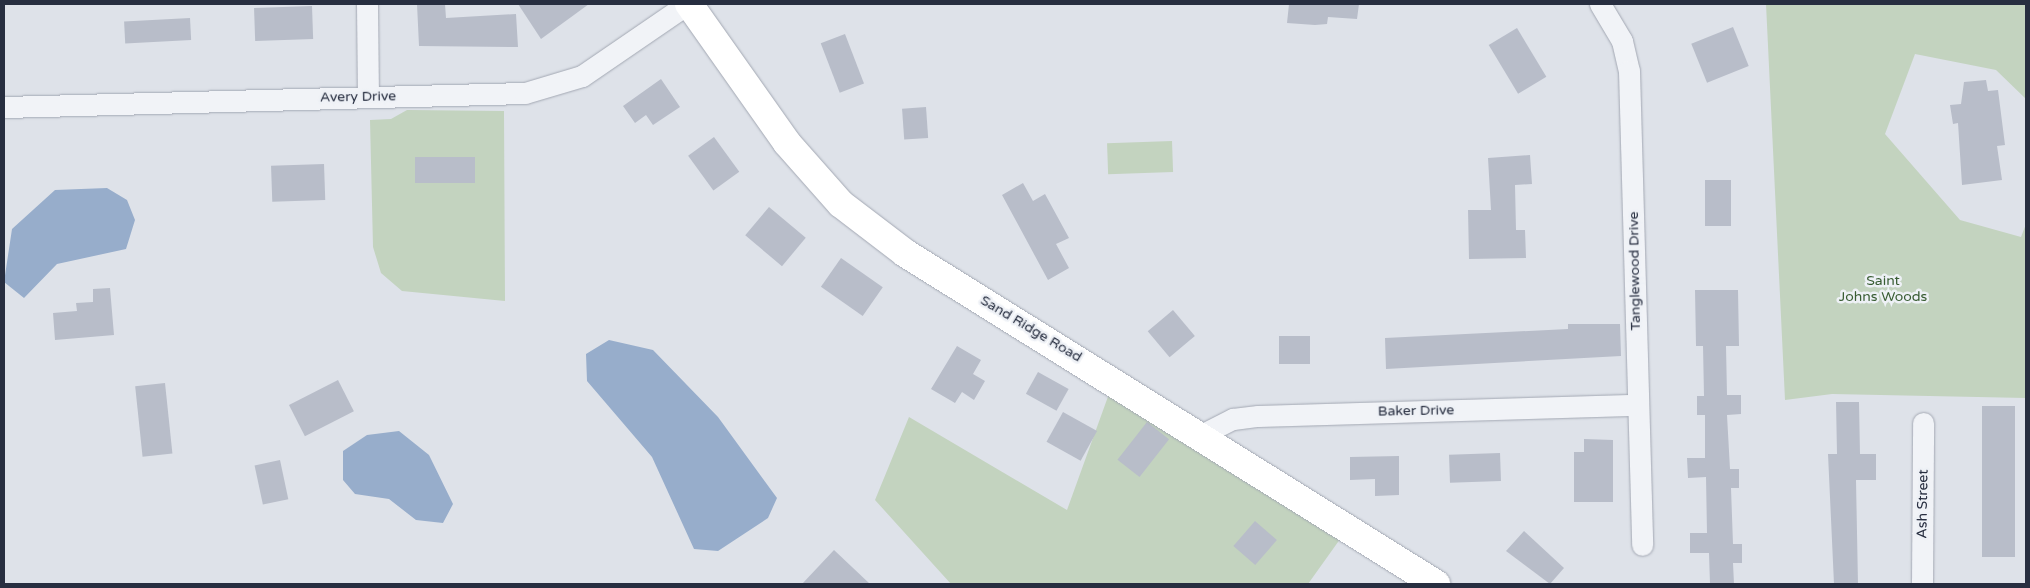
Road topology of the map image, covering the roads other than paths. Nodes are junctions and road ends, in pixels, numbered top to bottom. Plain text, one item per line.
1 (367, 4) edge
2 (688, 4) edge
3 (1600, 4) edge
4 (368, 97) junction
5 (4, 107) edge
6 (1638, 406) junction
7 (1924, 423) dead end
8 (1199, 436) junction
9 (1642, 545) dead end
10 (1436, 584) edge
11 (1922, 584) edge

1 - 4 street
2 - 4 street, Avery Drive
2 - 8 street, Sand Ridge Road
3 - 6 street, Tanglewood Drive
4 - 5 street, Avery Drive
6 - 8 street, Baker Drive
6 - 9 street, Tanglewood Drive
7 - 11 street, Ash Street
8 - 10 street, Sand Ridge Road

